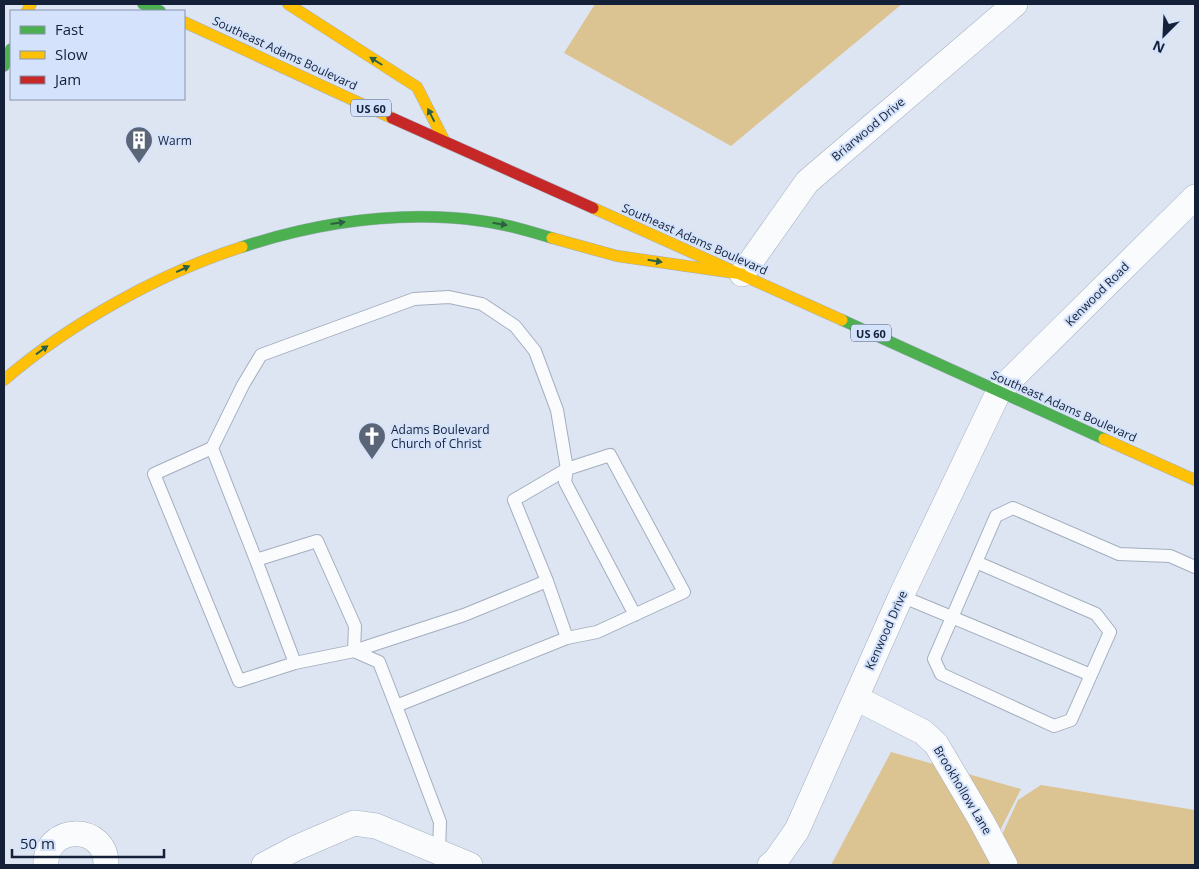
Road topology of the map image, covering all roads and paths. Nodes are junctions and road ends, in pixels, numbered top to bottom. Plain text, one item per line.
1 (143, 4) edge
2 (288, 4) edge
3 (1016, 4) edge
4 (158, 10) edge
5 (185, 22) edge
6 (10, 51) edge
7 (4, 66) edge
8 (446, 142) junction
9 (1195, 197) edge
10 (742, 274) junction
11 (4, 380) edge
12 (999, 391) junction
13 (212, 448) junction
14 (567, 469) junction
15 (1195, 480) edge
16 (256, 560) junction
17 (976, 562) junction
18 (1195, 567) edge
19 (547, 581) junction
20 (901, 596) junction
21 (635, 614) junction
22 (952, 617) junction
23 (567, 638) junction
24 (354, 651) junction
25 (295, 662) junction
26 (1091, 675) junction
27 (856, 698) junction
28 (396, 706) junction
29 (439, 853) junction
30 (109, 864) edge
31 (46, 865) edge
32 (264, 865) edge
33 (470, 865) edge
34 (770, 865) edge
35 (1005, 865) edge

1 - 4 main road
8 -> 2 main road
3 - 10 street, Briarwood Drive
5 - 8 main road, Southeast Adams Boulevard / US 60
6 - 7 main road
8 - 10 main road, Southeast Adams Boulevard / US 60
9 - 12 street, Kenwood Road
11 -> 10 main road
10 - 12 main road, Southeast Adams Boulevard / US 60
12 - 15 main road, Southeast Adams Boulevard / US 60
12 - 20 street, Kenwood Drive
13 - 14 lane
13 - 16 lane
13 - 25 lane
14 - 19 lane
14 - 21 lane
14 - 21 lane
16 - 24 lane
16 - 25 lane
17 - 18 lane
17 - 22 lane
17 - 26 lane
19 - 23 lane
19 - 24 lane
20 - 22 lane
20 - 27 street, Kenwood Drive
21 - 23 lane
22 - 26 lane
22 - 26 lane
23 - 28 lane
24 - 25 lane
24 - 28 lane
27 - 34 street, Kenwood Drive
27 - 35 street, Brookhollow Lane
28 - 29 lane
29 - 32 street
29 - 33 street
30 - 31 street

